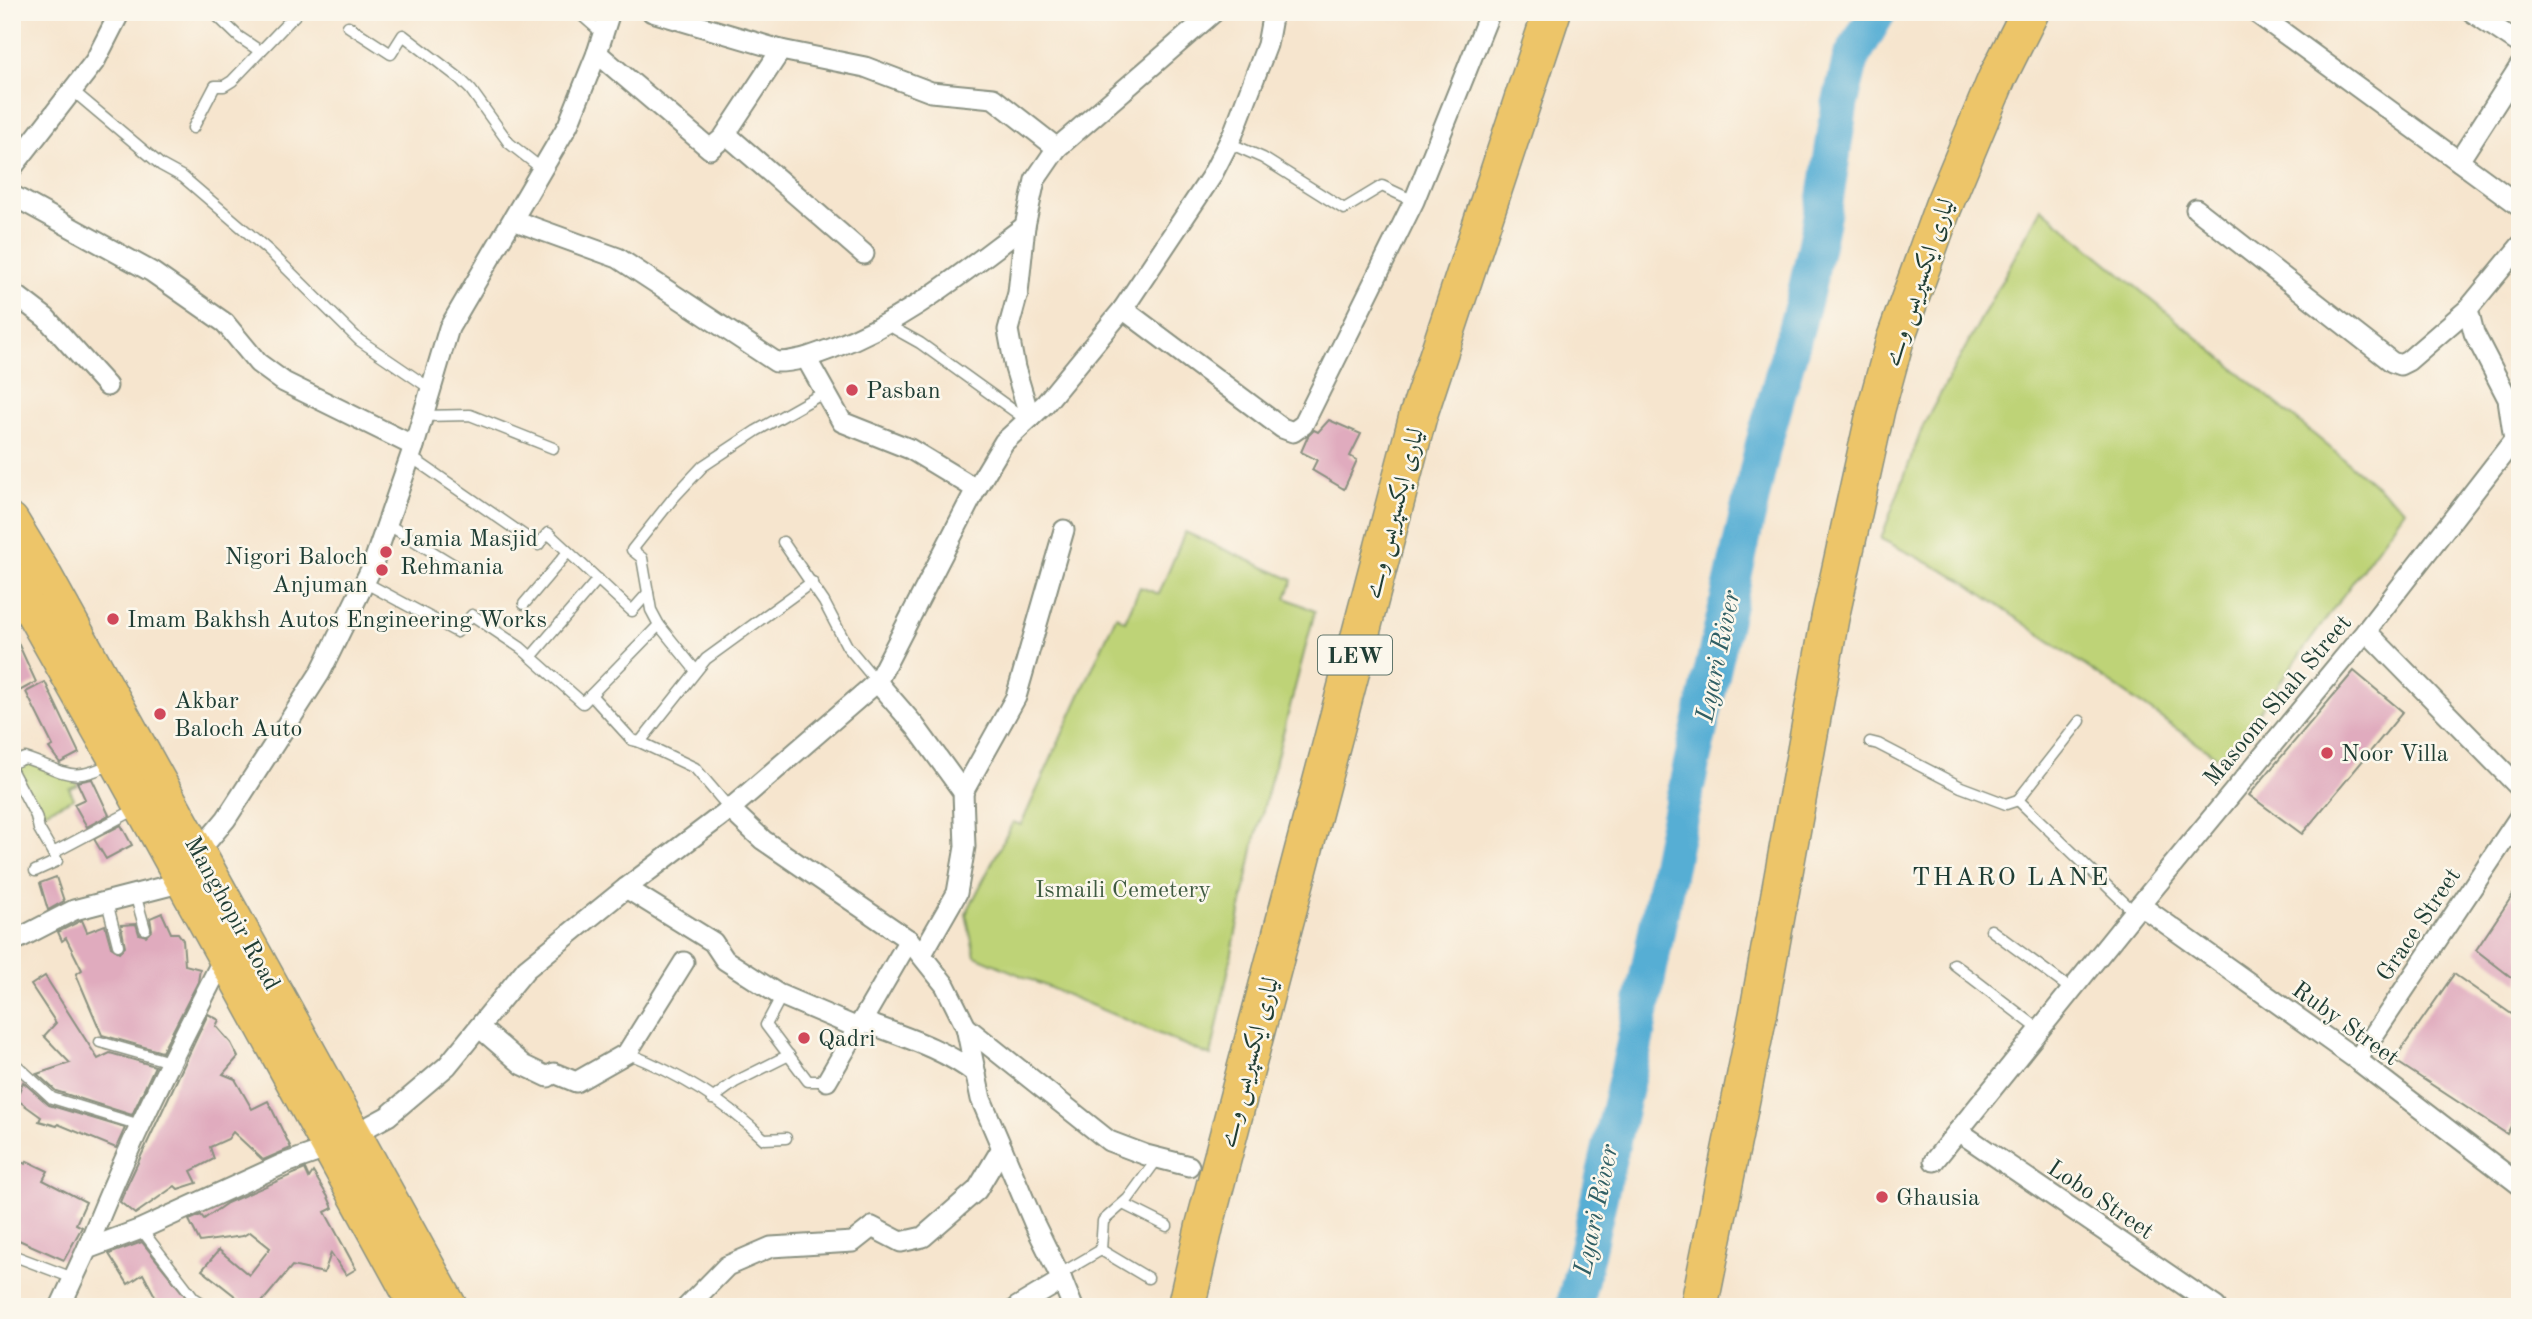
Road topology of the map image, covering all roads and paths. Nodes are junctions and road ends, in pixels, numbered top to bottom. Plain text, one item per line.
1 (120, 12) edge
2 (213, 12) edge
3 (298, 12) edge
4 (578, 12) edge
5 (610, 12) edge
6 (652, 12) edge
7 (1214, 12) edge
8 (1273, 12) edge
9 (1490, 12) edge
10 (1552, 12) edge
11 (2030, 12) edge
12 (2255, 12) edge
13 (2472, 12) edge
14 (348, 26) dead end
15 (600, 43) junction
16 (2520, 44) edge
17 (781, 50) junction
18 (260, 51) junction
19 (2520, 66) edge
20 (72, 90) junction
21 (193, 128) dead end
22 (726, 134) junction
23 (1228, 143) junction
24 (1057, 148) junction
25 (2459, 161) junction
26 (12, 168) edge
27 (542, 169) junction
28 (12, 195) edge
29 (1414, 201) junction
30 (2520, 206) edge
31 (2196, 209) dead end
32 (513, 220) junction
33 (1025, 226) junction
34 (2520, 246) edge
35 (864, 254) dead end
36 (12, 292) edge
37 (1123, 309) junction
38 (2468, 309) junction
39 (886, 324) junction
40 (806, 358) junction
41 (107, 386) dead end
42 (431, 389) junction
43 (825, 392) junction
44 (2515, 412) edge
45 (423, 416) junction
46 (1029, 419) junction
47 (553, 448) dead end
48 (412, 452) junction
49 (976, 489) junction
50 (12, 520) edge
51 (387, 524) junction
52 (1064, 530) dead end
53 (782, 542) dead end
54 (568, 552) junction
55 (459, 568) dead end
56 (12, 578) edge
57 (598, 579) junction
58 (364, 582) junction
59 (812, 582) junction
60 (648, 593) junction
61 (524, 604) dead end
62 (659, 625) junction
63 (2367, 631) junction
64 (531, 657) junction
65 (696, 671) junction
66 (877, 682) junction
67 (590, 695) junction
68 (2080, 720) dead end
69 (640, 742) junction
70 (1870, 742) dead end
71 (12, 762) edge
72 (116, 762) junction
73 (12, 771) edge
74 (2520, 788) edge
75 (963, 792) junction
76 (2018, 800) junction
77 (141, 806) junction
78 (730, 809) junction
79 (2520, 816) edge
80 (200, 851) junction
81 (53, 853) junction
82 (35, 871) dead end
83 (183, 882) junction
84 (626, 888) junction
85 (135, 894) junction
86 (107, 902) junction
87 (2137, 908) junction
88 (145, 929) dead end
89 (1992, 930) dead end
90 (12, 942) edge
91 (118, 945) dead end
92 (915, 947) junction
93 (223, 959) junction
94 (684, 962) dead end
95 (1954, 964) dead end
96 (2072, 990) junction
97 (782, 995) junction
98 (860, 1025) junction
99 (479, 1027) junction
100 (966, 1027) junction
101 (2040, 1030) junction
102 (100, 1042) dead end
103 (627, 1053) junction
104 (789, 1055) junction
105 (2357, 1060) junction
106 (12, 1061) edge
107 (170, 1062) junction
108 (976, 1074) junction
109 (827, 1081) joint
110 (712, 1099) junction
111 (140, 1125) junction
112 (1958, 1131) junction
113 (786, 1138) dead end
114 (343, 1141) junction
115 (1002, 1148) junction
116 (1158, 1158) junction
117 (1934, 1161) dead end
118 (1189, 1166) dead end
119 (2520, 1185) edge
120 (1123, 1204) junction
121 (1205, 1224) junction
122 (1167, 1226) dead end
123 (141, 1229) junction
124 (87, 1249) junction
125 (1101, 1250) junction
126 (12, 1255) edge
127 (1061, 1277) junction
128 (74, 1278) junction
129 (1156, 1292) edge
130 (60, 1307) edge
131 (208, 1307) edge
132 (416, 1307) edge
133 (451, 1307) edge
134 (687, 1307) edge
135 (1017, 1307) edge
136 (1073, 1307) edge
137 (1186, 1307) edge
138 (1699, 1307) edge
139 (2216, 1307) edge

1 - 20 street
2 - 18 lane
3 - 18 lane
4 - 15 lane
5 - 15 street
6 - 17 street
7 - 24 street
8 - 23 street
9 - 29 street
10 - 121 highway, لیاری ایکسپریس وے / LEW
11 - 138 highway, لیاری ایکسپریس وے
12 - 25 street
13 - 16 street
14 - 27 lane
15 - 22 street
15 - 27 street
17 - 22 street
17 - 24 street
18 - 21 lane
19 - 25 street
20 - 26 street
20 - 42 lane
22 - 35 street
23 - 29 lane
23 - 37 street
24 - 33 street
25 - 30 street
27 - 32 street
28 - 48 street
29 - 37 street
31 - 38 street
32 - 40 street
32 - 42 street
33 - 39 street
33 - 46 street
34 - 38 street
36 - 41 street
37 - 46 street
38 - 44 street, Masoom Shah Street
39 - 40 street
39 - 46 lane
40 - 43 street
42 - 45 street
43 - 49 street
43 - 60 lane
44 - 63 street, Masoom Shah Street
45 - 47 lane
45 - 48 street
46 - 49 street
48 - 51 street
48 - 54 lane
49 - 66 street
50 - 80 main road, Manghopir Road
51 - 55 lane
51 - 58 street
52 - 75 street
53 - 59 lane
54 - 57 lane
54 - 61 lane
56 - 72 main road, Manghopir Road
57 - 60 lane
57 - 64 lane
58 - 64 lane
58 - 80 street
59 - 65 lane
59 - 66 lane
60 - 62 lane
62 - 65 lane
62 - 67 lane
63 - 74 street
63 - 87 street, Masoom Shah Street
64 - 67 lane
65 - 69 lane
66 - 75 street
66 - 78 street
67 - 69 lane
68 - 76 lane
69 - 78 lane
70 - 76 lane
71 - 72 lane
72 - 77 main road, Manghopir Road
73 - 81 lane
75 - 92 street
76 - 87 lane
77 - 81 lane
77 - 83 main road, Manghopir Road
78 - 84 street
78 - 92 street
79 - 105 street, Grace Street
80 - 114 main road, Manghopir Road
81 - 82 lane
83 - 85 street
83 - 93 main road, Manghopir Road
84 - 97 street
84 - 99 street
85 - 86 street
85 - 88 lane
86 - 90 street
86 - 91 lane
87 - 96 street, Masoom Shah Street
87 - 105 street, Ruby Street
89 - 96 lane
92 - 98 street
92 - 100 street
93 - 107 street
93 - 114 main road, Manghopir Road
94 - 103 street
95 - 101 lane
96 - 101 street, Masoom Shah Street
97 - 98 street
97 - 104 lane
98 - 108 street
98 - 109 street
99 - 103 street
99 - 114 street
100 - 108 street
100 - 116 street
101 - 112 street, Masoom Shah Street
102 - 107 lane
103 - 110 lane
104 - 109 lane
104 - 110 lane
105 - 119 street, Ruby Street
106 - 111 lane
107 - 111 street
108 - 115 street
110 - 113 lane
111 - 124 street
112 - 117 street, Masoom Shah Street
112 - 139 street, Lobo Street
114 - 123 street
114 - 132 main road, Manghopir Road
114 - 133 main road, Manghopir Road
115 - 127 street
115 - 134 street
116 - 118 street
116 - 120 lane
120 - 122 lane
120 - 125 lane
121 - 129 highway, LEW
121 - 137 highway, لیاری ایکسپریس وے / LEW
123 - 124 street
123 - 131 lane
124 - 128 street
125 - 127 lane
125 - 129 lane
126 - 128 lane
127 - 135 street
127 - 136 street
128 - 130 street

